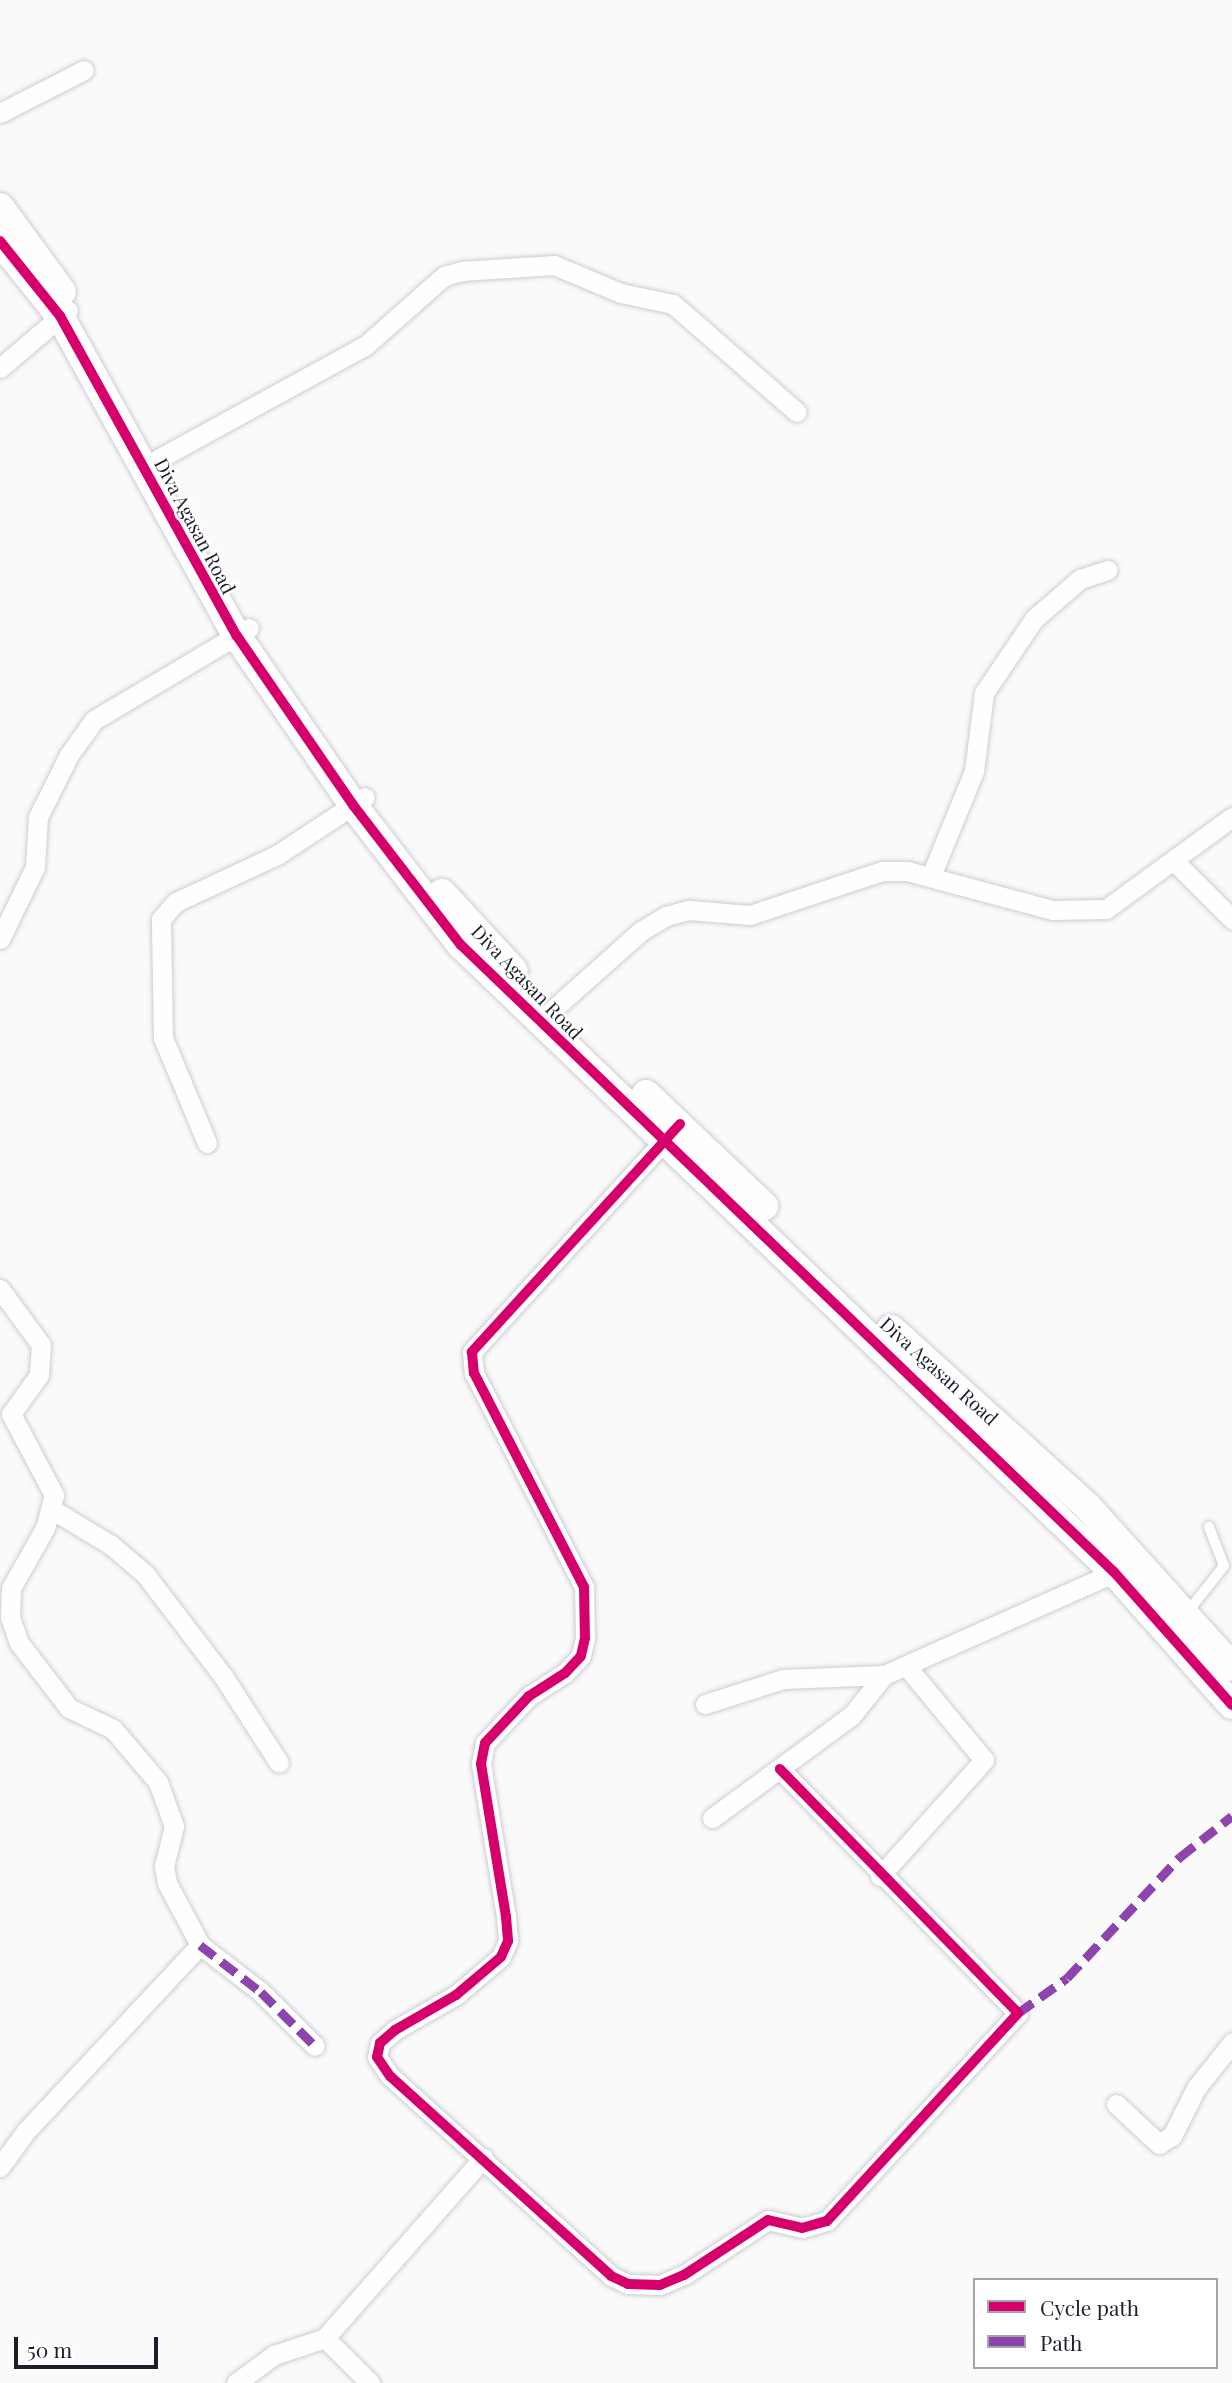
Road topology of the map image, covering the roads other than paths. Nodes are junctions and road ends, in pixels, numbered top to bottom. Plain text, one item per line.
1 (83, 70) dead end
2 (0, 113) edge
3 (0, 207) edge
4 (0, 241) edge
5 (66, 312) junction
6 (0, 368) edge
7 (797, 412) dead end
8 (158, 459) junction
9 (1108, 570) dead end
10 (243, 632) junction
11 (359, 801) junction
12 (1232, 817) edge
13 (1175, 862) junction
14 (931, 876) junction
15 (1232, 919) edge
16 (0, 939) edge
17 (551, 1012) junction
18 (673, 1131) junction
19 (206, 1143) dead end
20 (0, 1289) edge
21 (53, 1510) junction
22 (1209, 1527) dead end
23 (1127, 1567) junction
24 (1186, 1614) junction
25 (907, 1667) junction
26 (1222, 1669) edge
27 (884, 1675) junction
28 (705, 1704) dead end
29 (1232, 1705) edge
30 (279, 1763) dead end
31 (780, 1769) junction
32 (712, 1818) dead end
33 (880, 1876) junction
34 (200, 1945) junction
35 (1232, 2043) edge
36 (315, 2046) dead end
37 (1116, 2104) dead end
38 (483, 2158) junction
39 (0, 2168) edge
40 (325, 2337) junction
41 (236, 2383) edge
42 (370, 2383) edge

1 - 2 street
3 - 5 street, Diva Agasan Road
4 - 5 street
5 - 6 street
5 - 8 street, Diva Agasan Road
5 - 10 street
7 - 8 street
8 - 10 street, Diva Agasan Road
9 - 14 street
10 - 11 street, Diva Agasan Road
10 - 16 street
11 - 17 street, Diva Agasan Road
11 - 18 street
11 - 19 street
12 - 13 street
13 - 14 street
13 - 15 street
14 - 17 street
17 - 18 street, Diva Agasan Road
18 - 23 street, Diva Agasan Road
18 - 38 street
20 - 21 street
21 - 30 street
21 - 34 street
22 - 24 lane
23 - 24 street, Diva Agasan Road
23 - 25 street
23 - 26 street
24 - 26 street, Diva Agasan Road
25 - 27 street
25 - 33 street
26 - 29 street
27 - 28 street
27 - 31 street
31 - 32 street
31 - 33 street
33 - 38 street
34 - 36 street
34 - 39 street
35 - 37 street
38 - 40 street
40 - 41 street
40 - 42 street

